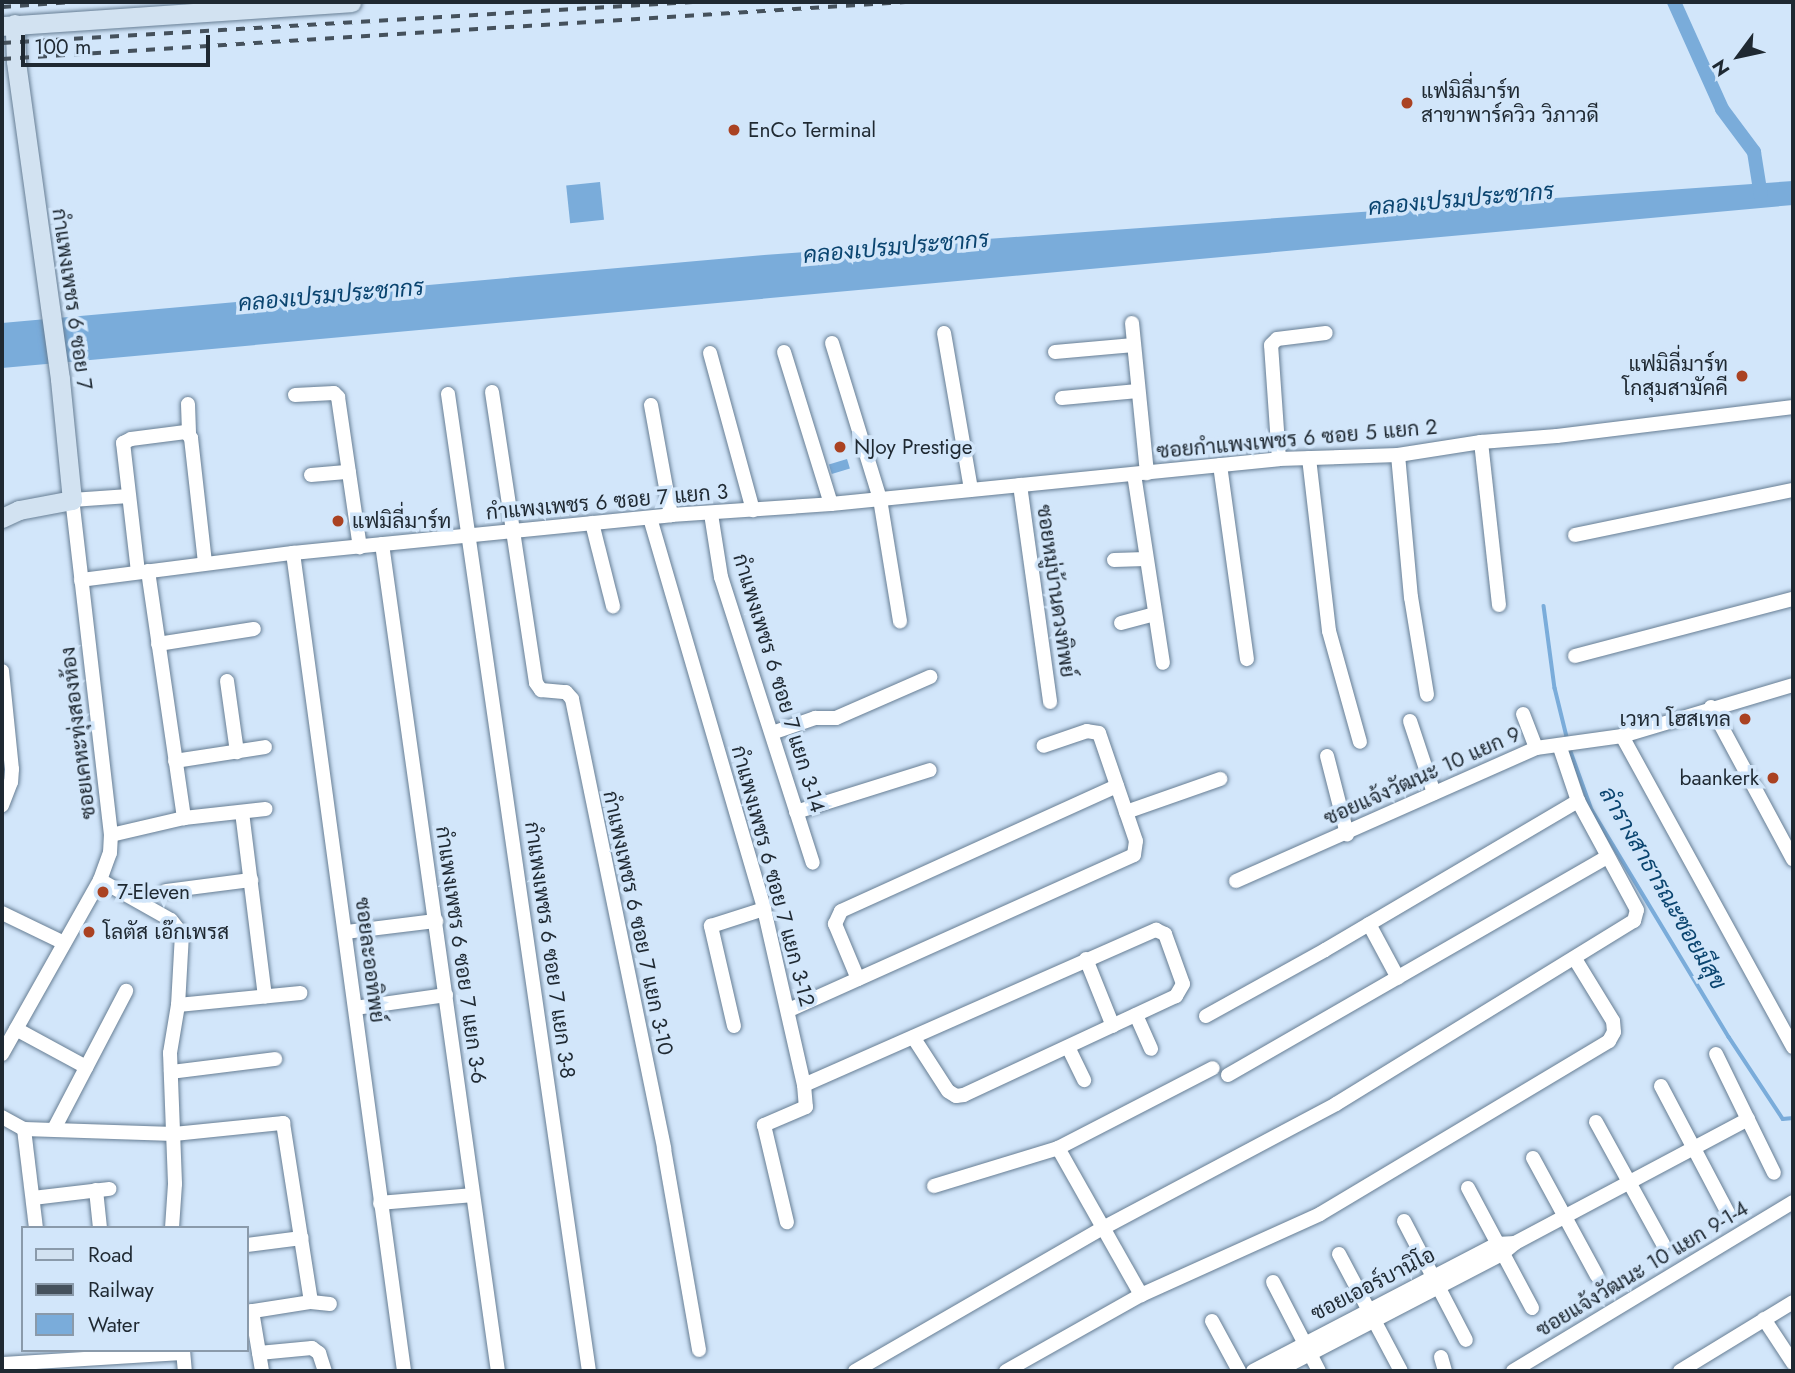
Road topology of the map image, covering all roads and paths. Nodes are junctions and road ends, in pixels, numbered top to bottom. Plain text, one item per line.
1 (351, 2) edge
2 (9, 25) edge
3 (1132, 323) dead end
4 (944, 333) dead end
5 (1326, 333) dead end
6 (832, 343) dead end
7 (1134, 345) junction
8 (710, 352) dead end
9 (784, 352) dead end
10 (1055, 352) dead end
11 (1138, 391) junction
12 (492, 392) dead end
13 (448, 394) dead end
14 (295, 395) dead end
15 (1062, 398) dead end
16 (187, 404) dead end
17 (651, 405) dead end
18 (1793, 407) edge
19 (189, 434) junction
20 (1481, 442) junction
21 (1398, 455) junction
22 (1309, 458) junction
23 (1279, 459) junction
24 (1220, 465) junction
25 (349, 472) junction
26 (1140, 473) junction
27 (311, 475) dead end
28 (1020, 485) junction
29 (971, 490) junction
30 (1793, 490) edge
31 (129, 496) junction
32 (880, 499) junction
33 (72, 500) junction
34 (831, 504) junction
35 (753, 510) junction
36 (711, 514) junction
37 (671, 515) junction
38 (2, 516) edge
39 (650, 519) junction
40 (592, 523) junction
41 (513, 531) junction
42 (1575, 535) dead end
43 (467, 536) junction
44 (382, 544) junction
45 (360, 547) junction
46 (293, 554) junction
47 (1146, 559) junction
48 (1114, 560) dead end
49 (205, 563) junction
50 (143, 571) junction
51 (81, 580) junction
52 (1793, 599) edge
53 (1499, 605) dead end
54 (613, 606) dead end
55 (1155, 614) junction
56 (900, 621) dead end
57 (1121, 623) dead end
58 (254, 629) dead end
59 (159, 644) junction
60 (1575, 656) dead end
61 (1247, 659) dead end
62 (1163, 663) dead end
63 (930, 677) dead end
64 (2, 679) edge
65 (227, 681) dead end
66 (1793, 685) edge
67 (1427, 695) dead end
68 (1050, 702) dead end
69 (1711, 707) junction
70 (1523, 714) dead end
71 (1410, 720) dead end
72 (772, 733) junction
73 (1622, 736) junction
74 (1360, 742) dead end
75 (1565, 744) junction
76 (1043, 746) dead end
77 (265, 747) dead end
78 (1536, 748) junction
79 (237, 752) junction
80 (1327, 756) dead end
81 (176, 761) junction
82 (930, 770) dead end
83 (1220, 779) dead end
84 (1117, 786) junction
85 (1434, 793) junction
86 (1578, 801) junction
87 (2, 805) edge
88 (266, 809) dead end
89 (242, 812) junction
90 (796, 812) junction
91 (1126, 812) junction
92 (184, 818) junction
93 (1347, 834) junction
94 (111, 835) junction
95 (1607, 857) junction
96 (1793, 859) edge
97 (813, 863) dead end
98 (100, 880) junction
99 (251, 880) junction
100 (1236, 881) dead end
101 (166, 891) dead end
102 (764, 909) junction
103 (2, 913) edge
104 (436, 921) junction
105 (1369, 924) junction
106 (346, 932) junction
107 (64, 943) junction
108 (1086, 959) junction
109 (1574, 959) junction
110 (1398, 978) junction
111 (858, 979) junction
112 (126, 991) dead end
113 (299, 993) dead end
114 (446, 995) junction
115 (265, 997) junction
116 (178, 1005) junction
117 (355, 1008) junction
118 (789, 1010) junction
119 (1136, 1016) junction
120 (1206, 1016) dead end
121 (734, 1026) dead end
122 (1113, 1026) junction
123 (16, 1029) junction
124 (913, 1037) junction
125 (1068, 1047) junction
126 (1793, 1047) edge
127 (1151, 1049) dead end
128 (2, 1054) edge
129 (1716, 1054) dead end
130 (275, 1059) dead end
131 (86, 1067) junction
132 (1213, 1068) dead end
133 (171, 1072) junction
134 (1228, 1075) dead end
135 (1084, 1080) dead end
136 (804, 1085) junction
137 (1661, 1086) dead end
138 (2, 1117) edge
139 (1748, 1119) junction
140 (1596, 1122) dead end
141 (24, 1129) junction
142 (54, 1129) junction
143 (173, 1134) junction
144 (1058, 1148) junction
145 (1695, 1149) junction
146 (1533, 1158) dead end
147 (1774, 1173) dead end
148 (1630, 1185) junction
149 (934, 1186) dead end
150 (1468, 1188) dead end
151 (473, 1195) junction
152 (33, 1198) junction
153 (1793, 1202) edge
154 (380, 1203) junction
155 (1728, 1213) dead end
156 (1566, 1218) junction
157 (1404, 1221) dead end
158 (787, 1222) dead end
159 (36, 1226) edge
160 (100, 1226) edge
161 (172, 1226) edge
162 (1103, 1228) junction
163 (302, 1238) junction
164 (1663, 1244) dead end
165 (248, 1245) edge
166 (1499, 1249) junction
167 (1339, 1254) dead end
168 (1597, 1276) dead end
169 (1436, 1281) junction
170 (1273, 1282) dead end
171 (1141, 1295) junction
172 (311, 1302) junction
173 (1793, 1302) edge
174 (330, 1304) dead end
175 (1532, 1308) dead end
176 (249, 1312) edge
177 (1372, 1315) junction
178 (1764, 1319) junction
179 (1212, 1321) dead end
180 (1466, 1340) dead end
181 (1307, 1348) junction
182 (699, 1350) dead end
183 (183, 1352) edge
184 (259, 1353) junction
185 (113, 1354) edge
186 (1793, 1363) edge
187 (2, 1364) edge
188 (50, 1367) edge
189 (185, 1371) edge
190 (262, 1371) edge
191 (325, 1371) edge
192 (404, 1371) edge
193 (498, 1371) edge
194 (589, 1371) edge
195 (855, 1371) edge
196 (1006, 1371) edge
197 (1239, 1371) edge
198 (1253, 1371) edge
199 (1277, 1371) edge
200 (1320, 1371) edge
201 (1401, 1371) edge
202 (1513, 1371) edge
203 (1680, 1371) edge

1 - 2 street
2 - 33 street, กำแพงเพชร 6 ซอย 7
3 - 7 street
4 - 29 street
5 - 23 street
6 - 32 street
7 - 10 street
7 - 11 street
8 - 35 street
9 - 34 street
11 - 15 street
11 - 26 street
12 - 41 street
13 - 43 street, กำแพงเพชร 6 ซอย 7 แยก 3-8
14 - 25 street
16 - 19 street
17 - 37 street
18 - 20 street, ซอยกำแพงเพชร 6 ซอย 5 แยก 2
19 - 31 street
19 - 49 street
20 - 21 street, ซอยกำแพงเพชร 6 ซอย 5 แยก 2
20 - 53 street
21 - 22 street, ซอยกำแพงเพชร 6 ซอย 5 แยก 2
21 - 67 street
22 - 23 street, ซอยกำแพงเพชร 6 ซอย 5 แยก 2
22 - 74 street
23 - 24 street, ซอยกำแพงเพชร 6 ซอย 5 แยก 2
24 - 26 street, ซอยกำแพงเพชร 6 ซอย 5 แยก 2
24 - 61 street
25 - 27 street
25 - 45 street
26 - 28 street, ซอยกำแพงเพชร 6 ซอย 5 แยก 2
26 - 47 street
28 - 29 street, ซอยกำแพงเพชร 6 ซอย 5 แยก 2
28 - 68 street, ซอยหมู่บ้านดวงทิพย์
29 - 32 street, กำแพงเพชร 6 ซอย 7 แยก 3
30 - 42 street
31 - 33 street
31 - 50 street
32 - 34 street, กำแพงเพชร 6 ซอย 7 แยก 3
32 - 56 street
33 - 38 street
33 - 51 street, กำแพงเพชร 6 ซอย 7
34 - 35 street, กำแพงเพชร 6 ซอย 7 แยก 3
35 - 36 street, กำแพงเพชร 6 ซอย 7 แยก 3
36 - 37 street, กำแพงเพชร 6 ซอย 7 แยก 3
36 - 72 street, กำแพงเพชร 6 ซอย 7 แยก 3-14
37 - 39 street, กำแพงเพชร 6 ซอย 7 แยก 3
39 - 40 street, กำแพงเพชร 6 ซอย 7 แยก 3
39 - 102 street, กำแพงเพชร 6 ซอย 7 แยก 3-12
40 - 41 street, กำแพงเพชร 6 ซอย 7 แยก 3
40 - 54 street
41 - 43 street, กำแพงเพชร 6 ซอย 7 แยก 3
41 - 182 street, กำแพงเพชร 6 ซอย 7 แยก 3-10
43 - 44 street, กำแพงเพชร 6 ซอย 7 แยก 3
43 - 194 street, กำแพงเพชร 6 ซอย 7 แยก 3-8
44 - 45 street, กำแพงเพชร 6 ซอย 7 แยก 3
44 - 104 street, กำแพงเพชร 6 ซอย 7 แยก 3-6
45 - 46 street, กำแพงเพชร 6 ซอย 7 แยก 3
46 - 49 street, กำแพงเพชร 6 ซอย 7 แยก 3
46 - 106 street, ซอยละออทิพย์
47 - 48 street
47 - 55 street
49 - 50 street, กำแพงเพชร 6 ซอย 7 แยก 3
50 - 51 street, กำแพงเพชร 6 ซอย 7 แยก 3
50 - 59 street
51 - 94 street, ซอยเคหะทุ่งสองห้อง
52 - 60 street
55 - 57 street
55 - 62 street
58 - 59 street
59 - 81 street
63 - 72 street
64 - 87 street
65 - 79 street
66 - 69 street, ซอยแจ้งวัฒนะ 10 แยก 9
69 - 73 street, ซอยแจ้งวัฒนะ 10 แยก 9
69 - 96 street
70 - 78 street
71 - 85 street
72 - 90 street, กำแพงเพชร 6 ซอย 7 แยก 3-14
73 - 75 street, ซอยแจ้งวัฒนะ 10 แยก 9
73 - 126 street
75 - 78 street, ซอยแจ้งวัฒนะ 10 แยก 9
75 - 86 street
76 - 84 street
77 - 79 street
78 - 85 street, ซอยแจ้งวัฒนะ 10 แยก 9
79 - 81 street
80 - 93 street
81 - 92 street
82 - 90 street
83 - 91 street
84 - 91 street
84 - 111 street
85 - 93 street, ซอยแจ้งวัฒนะ 10 แยก 9
86 - 95 street
86 - 105 street
88 - 89 street
89 - 92 street
89 - 99 street
90 - 97 street, กำแพงเพชร 6 ซอย 7 แยก 3-14
91 - 111 street
92 - 94 street
93 - 100 street, ซอยแจ้งวัฒนะ 10 แยก 9
94 - 98 street, ซอยเคหะทุ่งสองห้อง
95 - 109 street
95 - 110 street
98 - 107 street
98 - 116 street
99 - 101 street
99 - 115 street
102 - 118 street, กำแพงเพชร 6 ซอย 7 แยก 3-12
102 - 121 street
103 - 107 street
104 - 106 street
104 - 114 street, กำแพงเพชร 6 ซอย 7 แยก 3-6
105 - 110 street
105 - 120 street
106 - 117 street, ซอยละออทิพย์
107 - 123 street
108 - 119 street
108 - 122 street
108 - 124 street
109 - 162 street
109 - 171 street
110 - 134 street
111 - 118 street
112 - 131 street
113 - 115 street
114 - 117 street
114 - 151 street, กำแพงเพชร 6 ซอย 7 แยก 3-6
115 - 116 street
116 - 133 street
117 - 154 street, ซอยละออทิพย์
118 - 136 street, กำแพงเพชร 6 ซอย 7 แยก 3-12
119 - 122 street
119 - 127 street
122 - 125 street
123 - 128 street
123 - 131 street
124 - 125 street
124 - 136 street
125 - 135 street
129 - 139 street
130 - 133 street
131 - 142 street
132 - 144 street
133 - 143 street
136 - 158 street
137 - 145 street
138 - 141 street
139 - 145 street, ซอยเออร์บานิโอ
139 - 147 street
140 - 148 street
141 - 142 street
141 - 152 street
142 - 143 street
143 - 161 street
143 - 163 street
144 - 149 street
144 - 162 street
145 - 148 street, ซอยเออร์บานิโอ
145 - 155 street
146 - 156 street
148 - 156 street, ซอยเออร์บานิโอ
148 - 164 street
150 - 166 street
151 - 154 street
151 - 193 street, กำแพงเพชร 6 ซอย 7 แยก 3-6
152 - 159 street
152 - 160 street
153 - 202 street, ซอยแจ้งวัฒนะ 10 แยก 9-1-4
154 - 192 street, ซอยละออทิพย์
156 - 166 street, ซอยเออร์บานิโอ
156 - 168 street
157 - 169 street
162 - 171 street
162 - 195 street
163 - 165 street
163 - 172 street
166 - 169 street, ซอยเออร์บานิโอ
166 - 175 street
167 - 177 street
169 - 177 street, ซอยเออร์บานิโอ
169 - 180 street
170 - 181 street
171 - 196 street
172 - 174 street
172 - 176 street
173 - 178 street
176 - 184 street
177 - 181 street, ซอยเออร์บานิโอ
177 - 201 street
178 - 186 street
178 - 203 street
179 - 197 street
181 - 198 street, ซอยเออร์บานิโอ
181 - 199 street, ซอยเออร์บานิโอ
181 - 200 street
183 - 185 street
183 - 189 street
184 - 190 street
184 - 191 street
185 - 188 street
187 - 188 street

